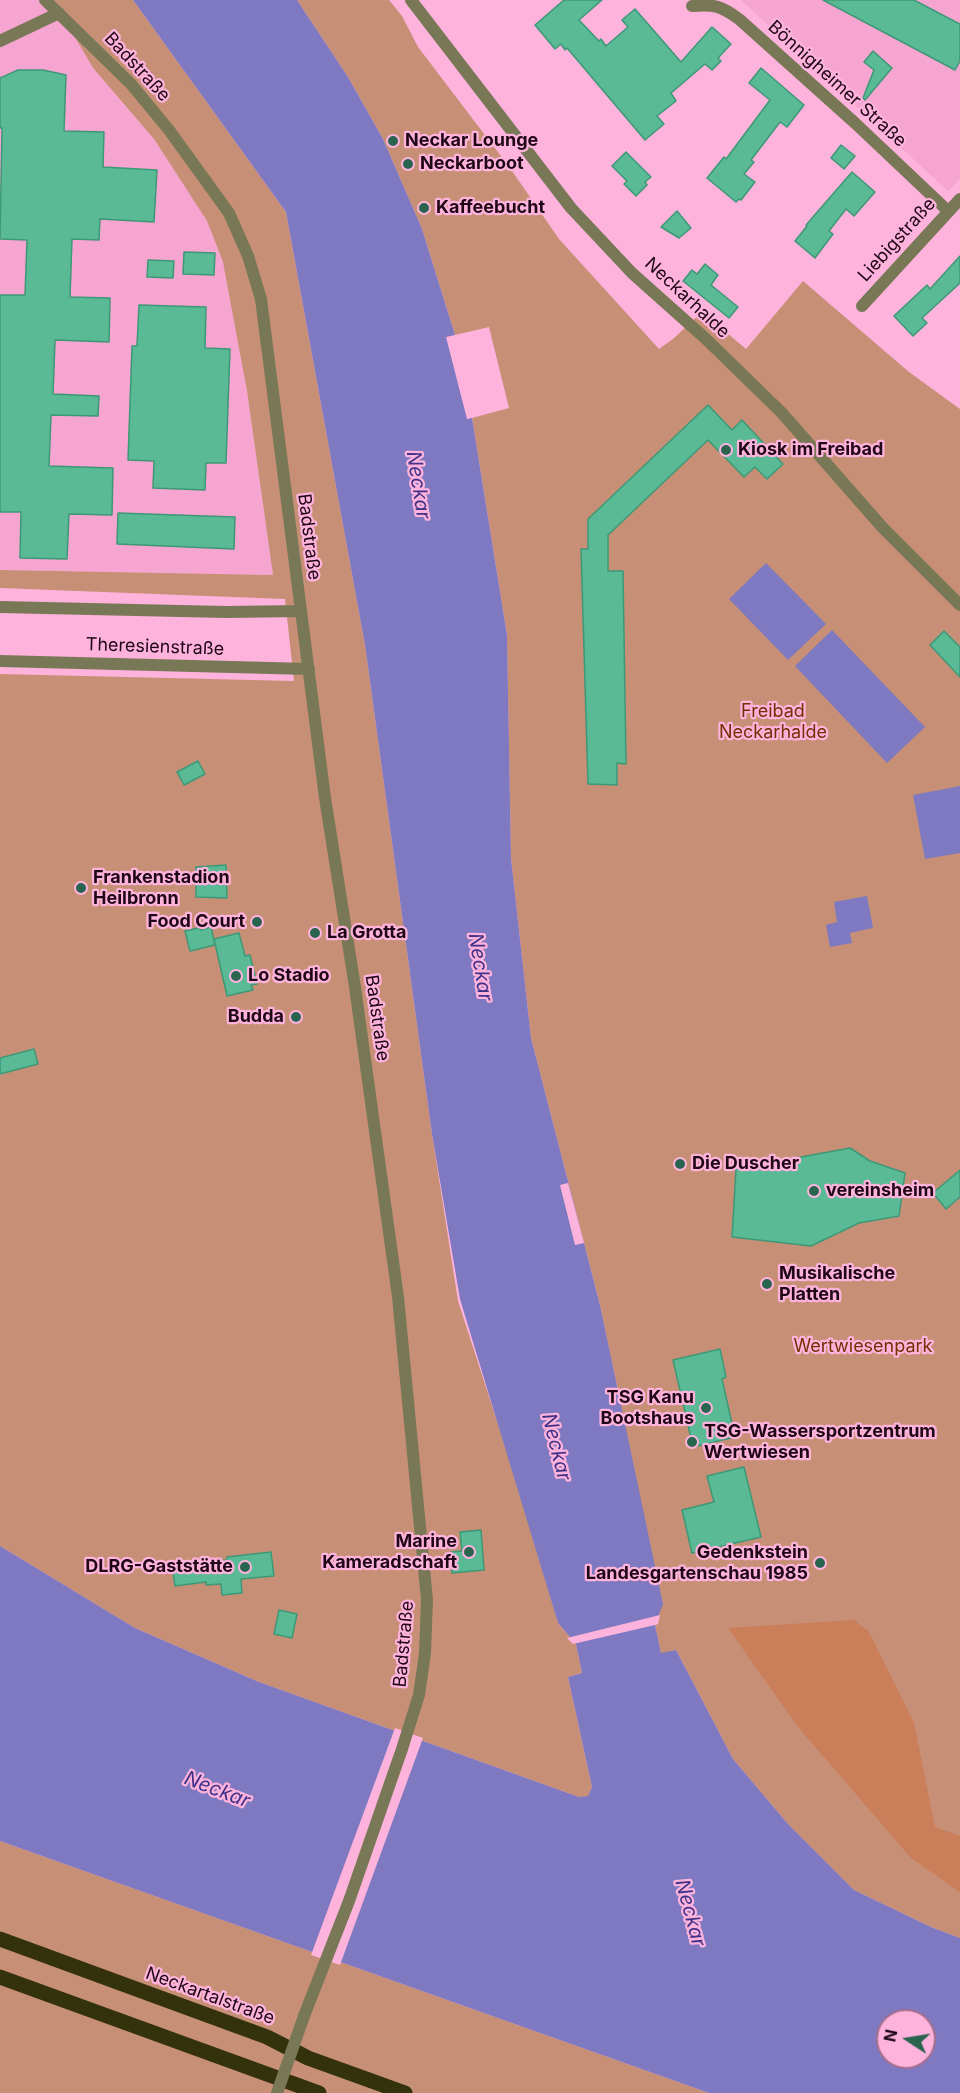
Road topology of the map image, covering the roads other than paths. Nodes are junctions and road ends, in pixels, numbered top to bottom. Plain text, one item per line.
1 (45, 0) edge
2 (411, 0) edge
3 (692, 6) dead end
4 (59, 14) junction
5 (0, 41) edge
6 (960, 199) edge
7 (948, 211) junction
8 (862, 306) dead end
9 (960, 605) edge
10 (0, 607) edge
11 (301, 610) junction
12 (0, 661) edge
13 (309, 669) junction
14 (0, 1940) edge
15 (0, 1977) edge
16 (278, 2093) edge
17 (319, 2093) edge
18 (405, 2093) edge

1 - 4 street, Badstraße
2 - 9 street, Neckarhalde
3 - 7 street, Bönnigheimer Straße
4 - 5 street
4 - 11 street, Badstraße
6 - 7 street, Liebigstraße
7 - 8 street, Liebigstraße
10 - 11 street, Theresienstraße
11 - 13 street, Badstraße
12 - 13 street, Theresienstraße
13 - 16 street, Badstraße, bridge
14 - 18 main road, Neckartalstraße
15 - 17 main road

